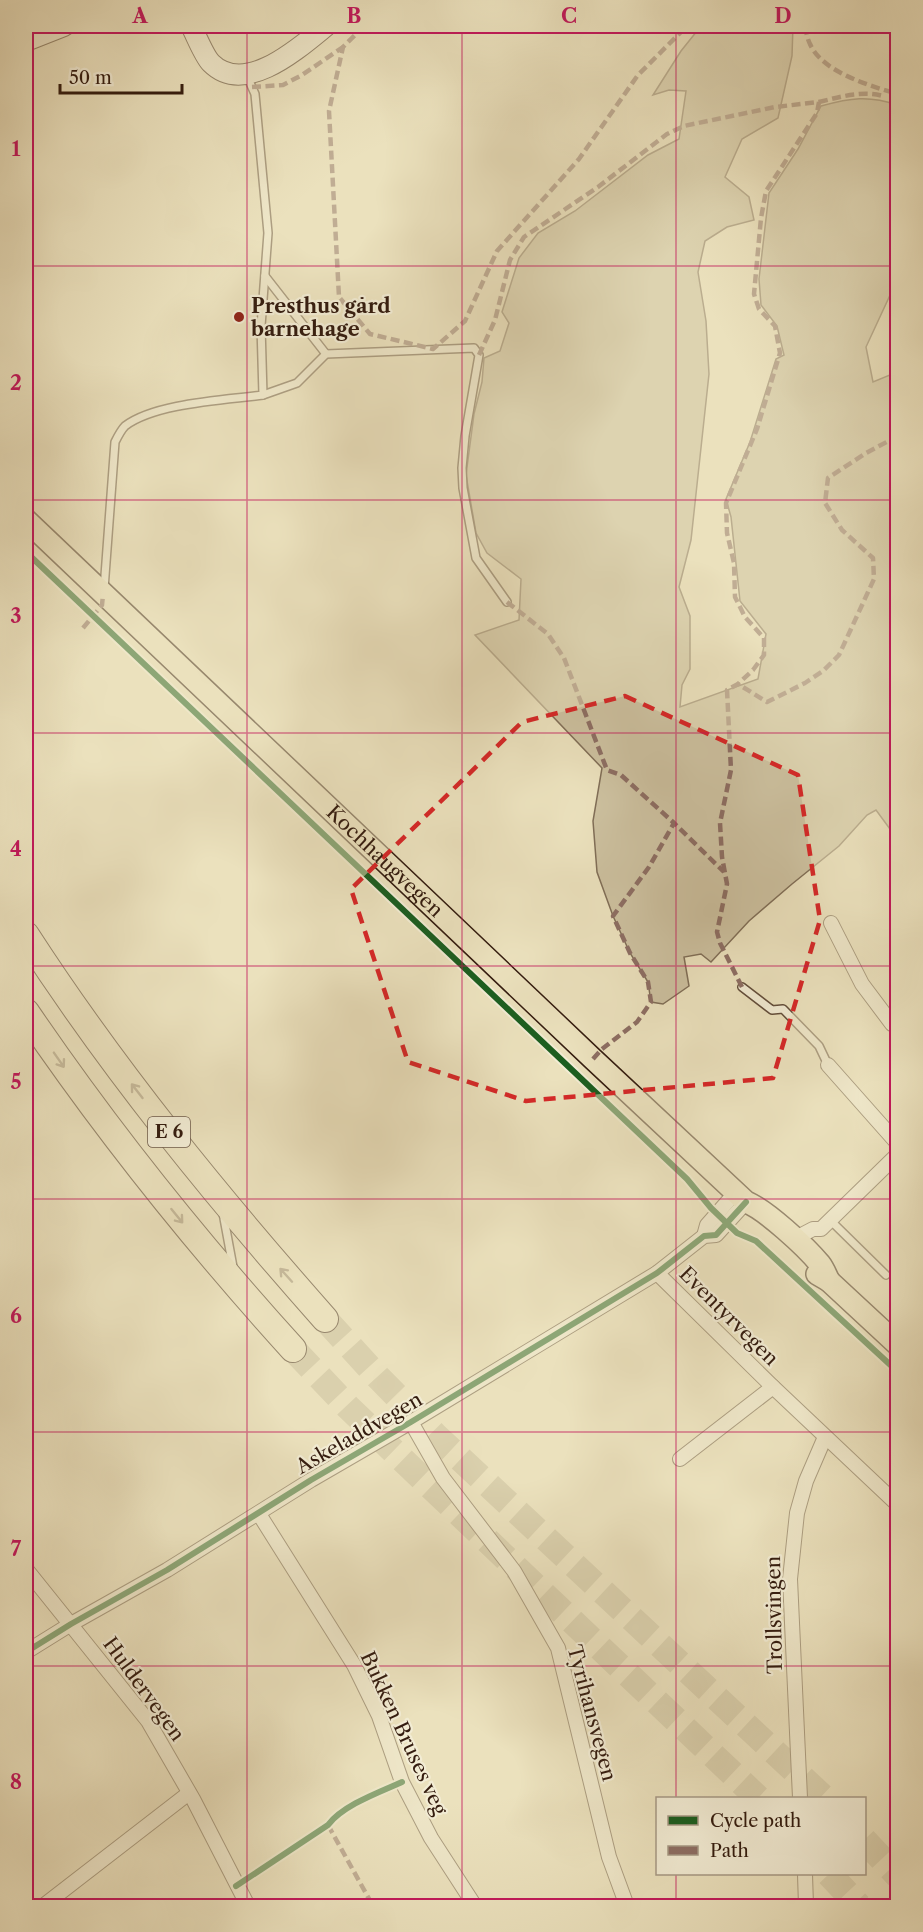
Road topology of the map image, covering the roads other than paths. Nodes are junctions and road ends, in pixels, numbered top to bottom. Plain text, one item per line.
1 (64, 26) edge
2 (191, 26) edge
3 (326, 26) edge
4 (26, 41) edge
5 (245, 74) junction
6 (265, 275) junction
7 (326, 354) junction
8 (263, 395) junction
9 (26, 520) edge
10 (103, 595) junction
11 (507, 602) dead end
12 (831, 923) dead end
13 (26, 935) edge
14 (742, 987) dead end
15 (26, 1012) edge
16 (897, 1024) edge
17 (828, 1065) joint
18 (897, 1144) edge
19 (897, 1154) edge
20 (220, 1196) junction
21 (741, 1197) junction
22 (826, 1224) junction
23 (794, 1239) junction
24 (812, 1256) junction
25 (657, 1273) junction
26 (886, 1275) dead end
27 (829, 1281) junction
28 (237, 1288) junction
29 (325, 1319) tunnel mouth
30 (897, 1345) edge
31 (292, 1349) tunnel mouth
32 (772, 1387) junction
33 (411, 1422) junction
34 (825, 1437) junction
35 (680, 1459) dead end
36 (897, 1505) edge
37 (259, 1514) junction
38 (26, 1569) edge
39 (71, 1624) junction
40 (26, 1652) edge
41 (189, 1793) junction
42 (800, 1797) edge
43 (805, 1875) edge
44 (43, 1906) edge
45 (248, 1906) edge
46 (475, 1906) edge
47 (627, 1906) edge
48 (806, 1906) edge

1 - 4 street
2 - 5 street
3 - 5 street
5 - 6 lane
6 - 7 lane
6 - 8 lane
7 - 8 lane
7 - 11 lane
8 - 10 lane
9 - 10 main road, Kochhaugvegen
10 - 21 main road, Kochhaugvegen
12 - 16 street
20 -> 13 highway, E 6
14 - 17 lane
15 -> 28 highway, E 6
17 - 18 street
19 - 22 street
20 - 28 lane
29 -> 20 highway, E 6
21 - 23 main road, Kochhaugvegen
21 - 25 street, Askeladdvegen
21 - 27 main road, Kochhaugvegen
22 - 23 street
22 - 24 street
22 - 26 lane
23 - 24 main road, Kochhaugvegen
24 - 27 main road, Kochhaugvegen
25 - 32 street, Eventyrvegen
25 - 33 street, Askeladdvegen
27 - 30 main road, Kochhaugvegen
28 - 31 highway, E 6
32 - 34 street, Eventyrvegen
32 - 35 street, Eventyrvegen
33 - 37 street, Askeladdvegen
33 - 47 street, Tyrihansvegen
34 - 36 street, Eventyrvegen
34 - 42 street, Trollsvingen
37 - 39 street, Askeladdvegen
37 - 46 street, Bukken Bruses veg
38 - 39 street, Huldervegen
39 - 40 street, Askeladdvegen
39 - 41 street, Huldervegen
41 - 44 street
41 - 45 street, Huldervegen
43 - 48 street

